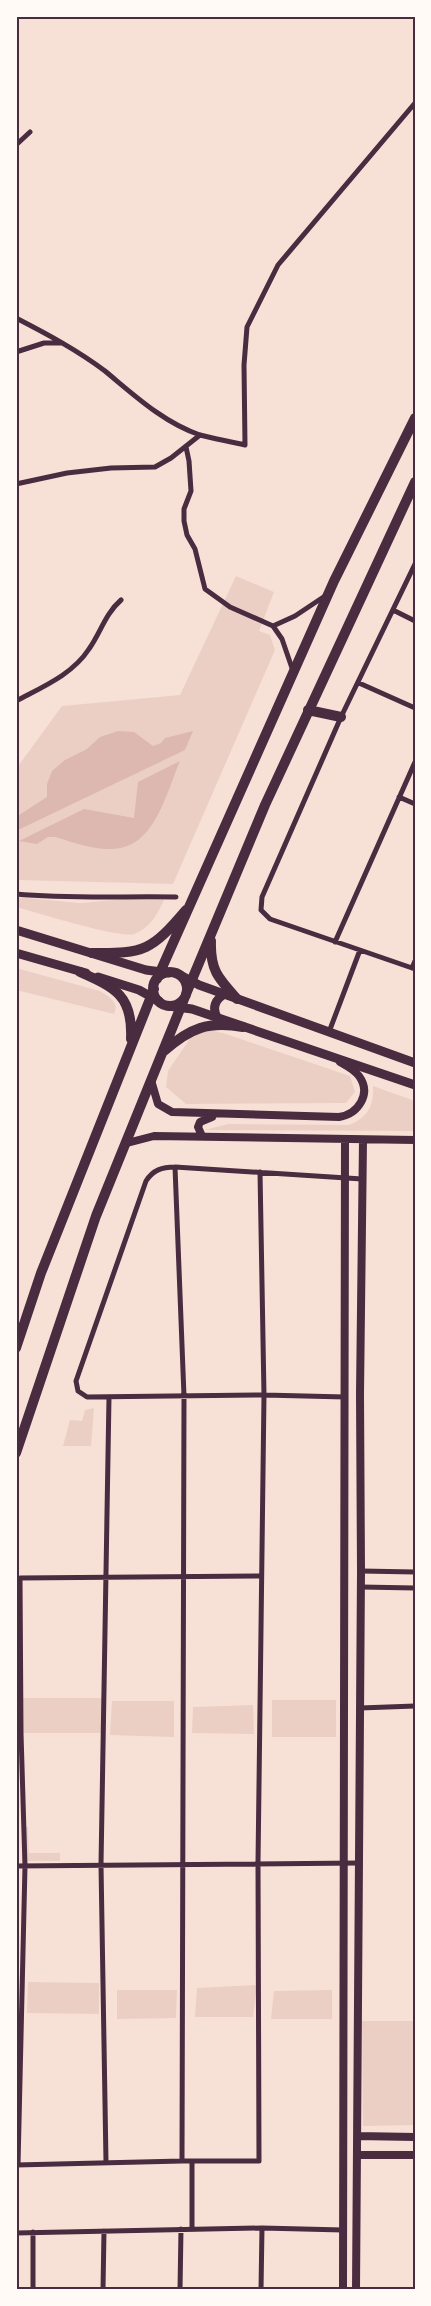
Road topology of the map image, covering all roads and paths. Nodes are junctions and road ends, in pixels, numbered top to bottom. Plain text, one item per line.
1 (415, 103) edge
2 (30, 132) dead end
3 (16, 145) edge
4 (16, 318) edge
5 (63, 343) junction
6 (16, 352) edge
7 (415, 418) edge
8 (200, 434) junction
9 (186, 447) junction
10 (415, 482) edge
11 (16, 484) edge
12 (415, 564) edge
13 (328, 595) junction
14 (121, 600) dead end
15 (393, 610) junction
16 (415, 621) edge
17 (273, 626) junction
18 (293, 671) junction
19 (358, 683) junction
20 (16, 701) edge
21 (415, 708) edge
22 (308, 710) junction
23 (342, 717) junction
24 (415, 762) edge
25 (399, 797) junction
26 (415, 804) edge
27 (16, 894) edge
28 (176, 897) dead end
29 (193, 902) junction
30 (214, 926) junction
31 (16, 930) edge
32 (335, 942) junction
33 (360, 950) junction
34 (92, 952) junction
35 (16, 953) edge
36 (415, 961) edge
37 (413, 969) edge
38 (80, 972) junction
39 (180, 975) junction
40 (191, 982) junction
41 (160, 988) junction
42 (225, 994) junction
43 (237, 999) junction
44 (184, 1000) junction
45 (217, 1017) junction
46 (243, 1027) junction
47 (329, 1032) junction
48 (130, 1049) junction
49 (163, 1051) junction
50 (334, 1059) junction
51 (415, 1063) edge
52 (151, 1080) junction
53 (415, 1085) edge
54 (224, 1115) junction
55 (202, 1136) junction
56 (345, 1139) junction
57 (363, 1140) junction
58 (415, 1140) edge
59 (127, 1143) junction
60 (176, 1167) junction
61 (260, 1172) junction
62 (345, 1178) junction
63 (362, 1179) junction
64 (16, 1348) edge
65 (184, 1396) junction
66 (264, 1396) junction
67 (109, 1397) junction
68 (346, 1397) junction
69 (16, 1453) edge
70 (346, 1543) junction
71 (361, 1544) junction
72 (361, 1571) junction
73 (415, 1572) edge
74 (262, 1576) junction
75 (105, 1577) junction
76 (20, 1578) junction
77 (184, 1578) junction
78 (361, 1587) junction
79 (415, 1588) edge
80 (16, 1590) edge
81 (345, 1632) junction
82 (361, 1632) junction
83 (415, 1706) edge
84 (360, 1708) junction
85 (345, 1862) junction
86 (183, 1863) junction
87 (258, 1863) junction
88 (358, 1863) junction
89 (101, 1865) junction
90 (16, 1866) edge
91 (25, 1866) junction
92 (344, 2107) junction
93 (357, 2108) junction
94 (357, 2136) junction
95 (415, 2137) edge
96 (357, 2155) junction
97 (415, 2155) edge
98 (182, 2160) junction
99 (192, 2161) junction
100 (106, 2162) junction
101 (17, 2165) edge
102 (356, 2195) junction
103 (344, 2196) junction
104 (262, 2228) junction
105 (192, 2229) junction
106 (181, 2230) junction
107 (343, 2230) junction
108 (104, 2231) junction
109 (16, 2232) edge
110 (33, 2232) junction
111 (33, 2290) edge
112 (103, 2290) edge
113 (180, 2290) edge
114 (261, 2290) edge
115 (343, 2290) edge
116 (356, 2290) edge

1 - 8 street
2 - 3 street
4 - 5 street
5 - 6 street
5 - 8 street
7 - 13 highway
8 - 9 street
9 - 11 street
9 - 17 street
10 - 22 highway
12 - 15 street
13 - 17 street
13 - 18 highway
14 - 20 street
15 - 16 street
15 - 19 street
17 - 18 street
18 - 29 highway
19 - 21 street
19 - 23 street
22 - 23 highway
22 - 30 highway
23 - 32 street
24 - 25 street
25 - 26 street
25 - 32 street
27 - 28 street
29 - 34 highway
29 - 41 highway
30 - 40 highway
30 - 43 highway
31 - 34 main road
32 - 33 street
33 - 37 street
33 - 47 street
34 - 41 main road
35 - 38 main road
36 - 37 street
38 - 41 main road
38 - 48 highway
39 - 40 main road
39 - 41 highway
39 - 44 highway
40 - 42 main road
40 - 44 highway
41 - 44 highway
41 - 48 highway
42 - 43 main road
42 - 45 main road
43 - 47 main road
44 - 45 main road
44 - 49 highway
45 - 46 main road
46 - 49 highway
46 - 50 main road
47 - 51 main road
48 - 64 highway
49 - 52 highway
50 - 53 main road
50 - 54 street
52 - 54 street
52 - 59 highway
54 - 55 street
55 - 56 street
55 - 59 street
56 - 57 street
56 - 62 street
57 - 58 street
57 - 63 street
59 - 69 highway
60 - 61 street
60 - 65 street
60 - 67 street
61 - 62 street
61 - 66 street
62 - 63 street
62 - 68 street
63 - 71 street
65 - 66 street
65 - 67 street
65 - 77 street
66 - 68 street
66 - 74 street
67 - 75 street
68 - 70 street
70 - 71 street
70 - 81 street
71 - 72 street
72 - 73 street
72 - 78 street
74 - 77 street
74 - 87 street
75 - 76 street
75 - 77 street
75 - 89 street
76 - 80 street
76 - 91 street
77 - 86 street
78 - 79 street
78 - 82 street
81 - 82 street
81 - 85 street
82 - 84 street
83 - 84 street
84 - 88 street
85 - 87 street
85 - 88 street
85 - 92 street
86 - 87 street
86 - 89 street
86 - 98 street
87 - 99 street
88 - 93 street
89 - 91 street
89 - 100 street
90 - 91 street
91 - 101 street
92 - 93 street
92 - 103 street
93 - 94 street
94 - 95 street
94 - 96 street
96 - 97 street
96 - 102 street
98 - 99 street
98 - 100 street
99 - 105 street
100 - 101 street
102 - 103 street
102 - 116 street
103 - 107 street
104 - 105 street
104 - 107 street
104 - 114 street
105 - 106 street
106 - 108 street
106 - 113 street
107 - 115 street
108 - 110 street
108 - 112 street
109 - 110 street
110 - 111 street

